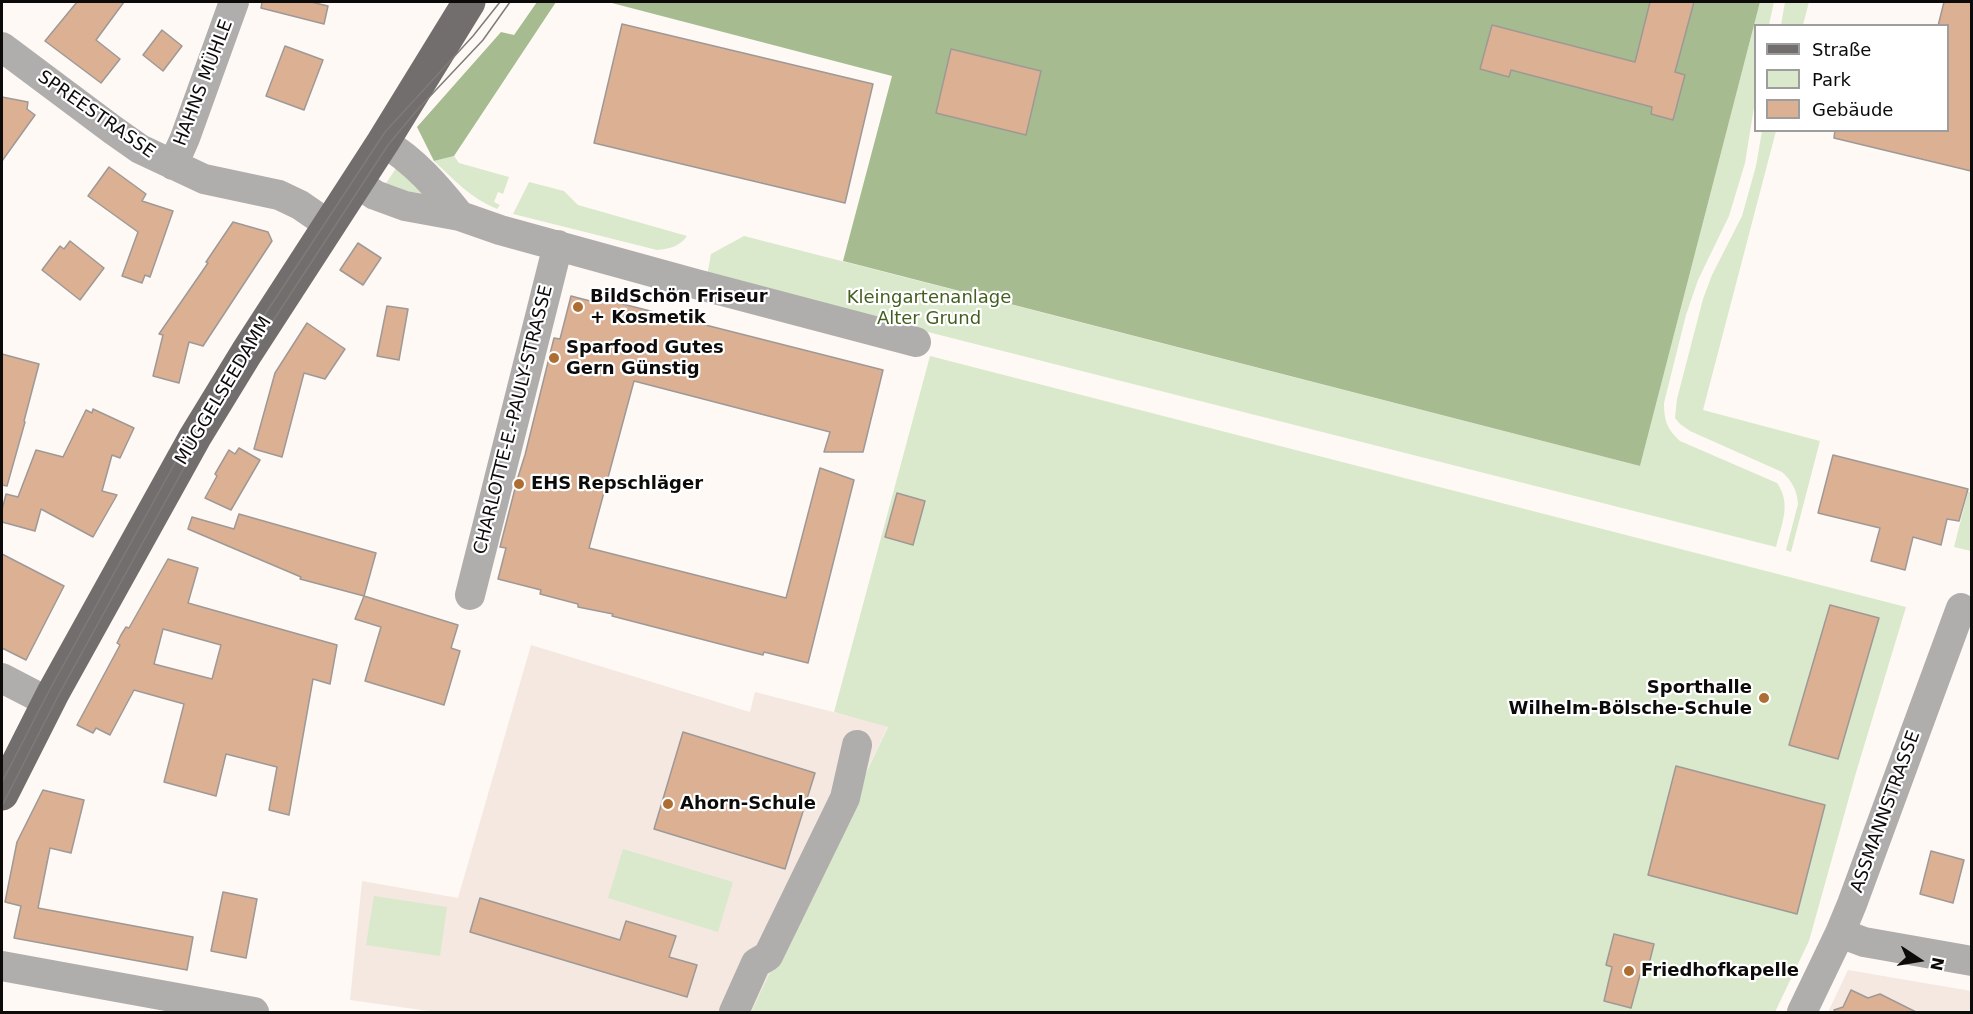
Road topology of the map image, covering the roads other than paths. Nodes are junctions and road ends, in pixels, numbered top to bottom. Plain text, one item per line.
1 (234, 2) edge
2 (469, 2) edge
3 (2, 46) edge
4 (383, 142) junction
5 (172, 165) junction
6 (356, 182) junction
7 (460, 216) junction
8 (329, 225) junction
9 (558, 245) junction
10 (916, 342) dead end
11 (470, 595) dead end
12 (1961, 608) dead end
13 (2, 678) edge
14 (48, 702) junction
15 (857, 745) dead end
16 (2, 794) edge
17 (1840, 933) junction
18 (1971, 961) edge
19 (2, 966) edge
20 (254, 1012) edge
21 (734, 1012) edge
22 (1802, 1012) edge

1 - 5 street, HAHNS MÜHLE
2 - 4 main road, MÜGGELSEEDAMM
3 - 5 street, SPREESTRASSE
4 - 6 main road, MÜGGELSEEDAMM
4 - 7 street
5 - 8 street, SPREESTRASSE
6 - 7 street
6 - 8 main road, MÜGGELSEEDAMM
7 - 9 street
8 - 14 main road, MÜGGELSEEDAMM
9 - 10 street
9 - 11 street, CHARLOTTE-E.-PAULY-STRASSE
12 - 17 street, ASSMANNSTRASSE
13 - 14 street
14 - 16 main road, MÜGGELSEEDAMM
15 - 21 street
17 - 18 street
17 - 22 street, ASSMANNSTRASSE
19 - 20 street

